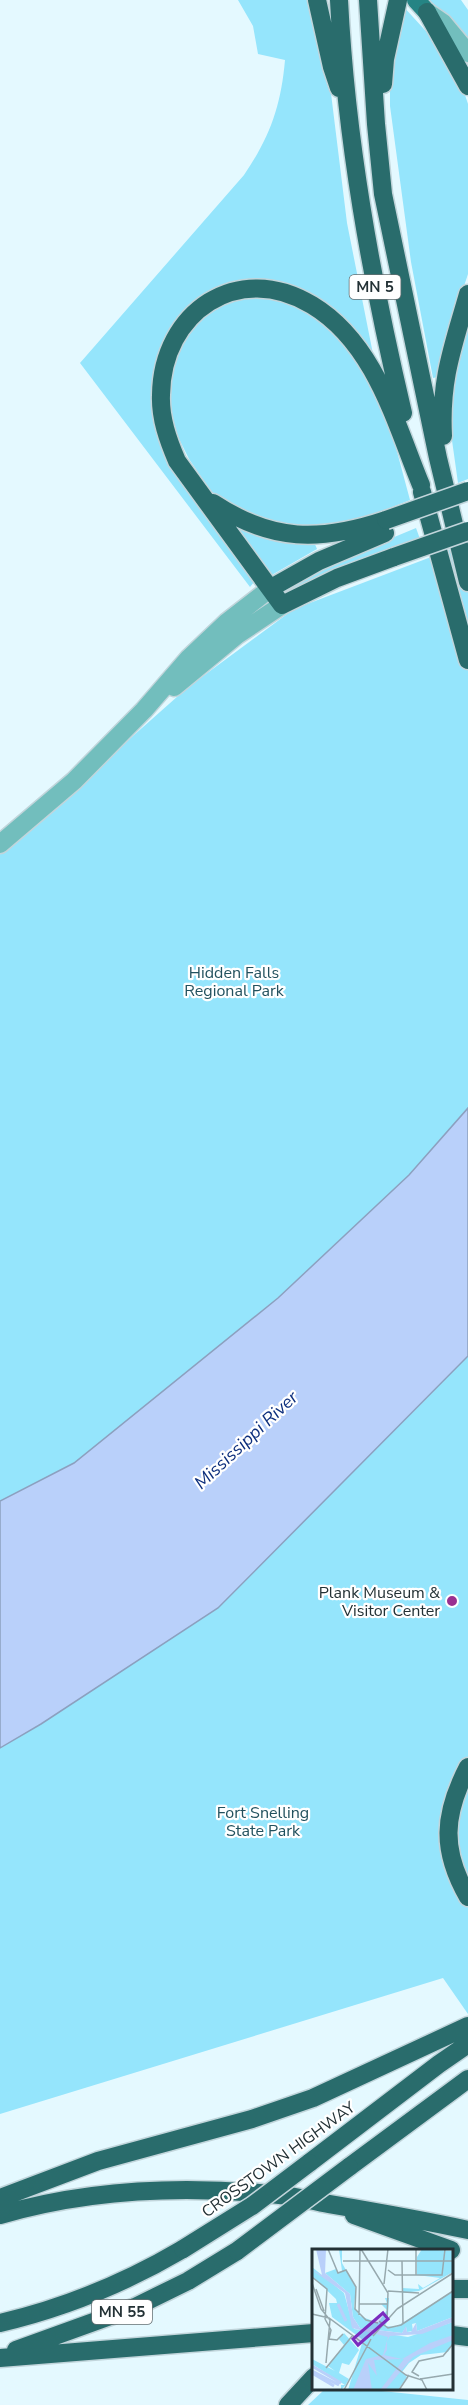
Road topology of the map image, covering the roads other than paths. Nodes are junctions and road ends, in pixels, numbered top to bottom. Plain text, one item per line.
1 (317, 0) edge
2 (339, 0) edge
3 (368, 0) edge
4 (398, 0) edge
5 (422, 6) edge
6 (468, 53) edge
7 (468, 86) edge
8 (350, 116) junction
9 (376, 124) junction
10 (468, 294) edge
11 (468, 314) edge
12 (455, 333) junction
13 (438, 458) junction
14 (421, 485) junction
15 (468, 491) edge
16 (204, 498) junction
17 (468, 502) edge
18 (388, 526) junction
19 (468, 531) edge
20 (468, 582) edge
21 (271, 588) junction
22 (282, 605) junction
23 (468, 660) edge
24 (144, 710) junction
25 (0, 844) edge
26 (468, 1767) edge
27 (468, 1897) edge
28 (468, 2026) edge
29 (468, 2044) edge
30 (468, 2079) edge
31 (0, 2198) edge
32 (328, 2204) junction
33 (0, 2215) edge
34 (468, 2230) edge
35 (445, 2249) edge
36 (453, 2252) edge
37 (468, 2257) edge
38 (0, 2323) edge
39 (312, 2333) edge
40 (453, 2335) edge
41 (468, 2337) edge
42 (0, 2357) edge
43 (312, 2379) edge
44 (288, 2405) edge

1 - 8 highway
2 - 8 highway, MN 5
3 - 9 highway, MN 5
4 - 9 highway
5 - 6 street
5 - 7 highway
8 - 14 highway, MN 5
9 - 13 highway, MN 5
10 - 12 highway
11 - 12 highway
12 - 13 highway
13 - 20 highway, MN 5
14 - 16 highway
14 - 23 highway, MN 5
15 - 18 highway, bridge
16 - 18 highway
16 - 21 highway
17 - 18 highway
18 - 21 highway
19 - 22 highway, bridge
21 - 22 highway
21 - 24 street
22 - 24 street
24 - 25 street
26 - 27 highway
28 - 31 highway
29 - 38 highway, CROSSTOWN HIGHWAY / MN 55, bridge
30 - 42 highway, MN 55, bridge
32 - 33 highway
32 - 34 highway
32 - 35 highway
36 - 37 highway
39 - 42 highway
40 - 41 highway
43 - 44 highway

